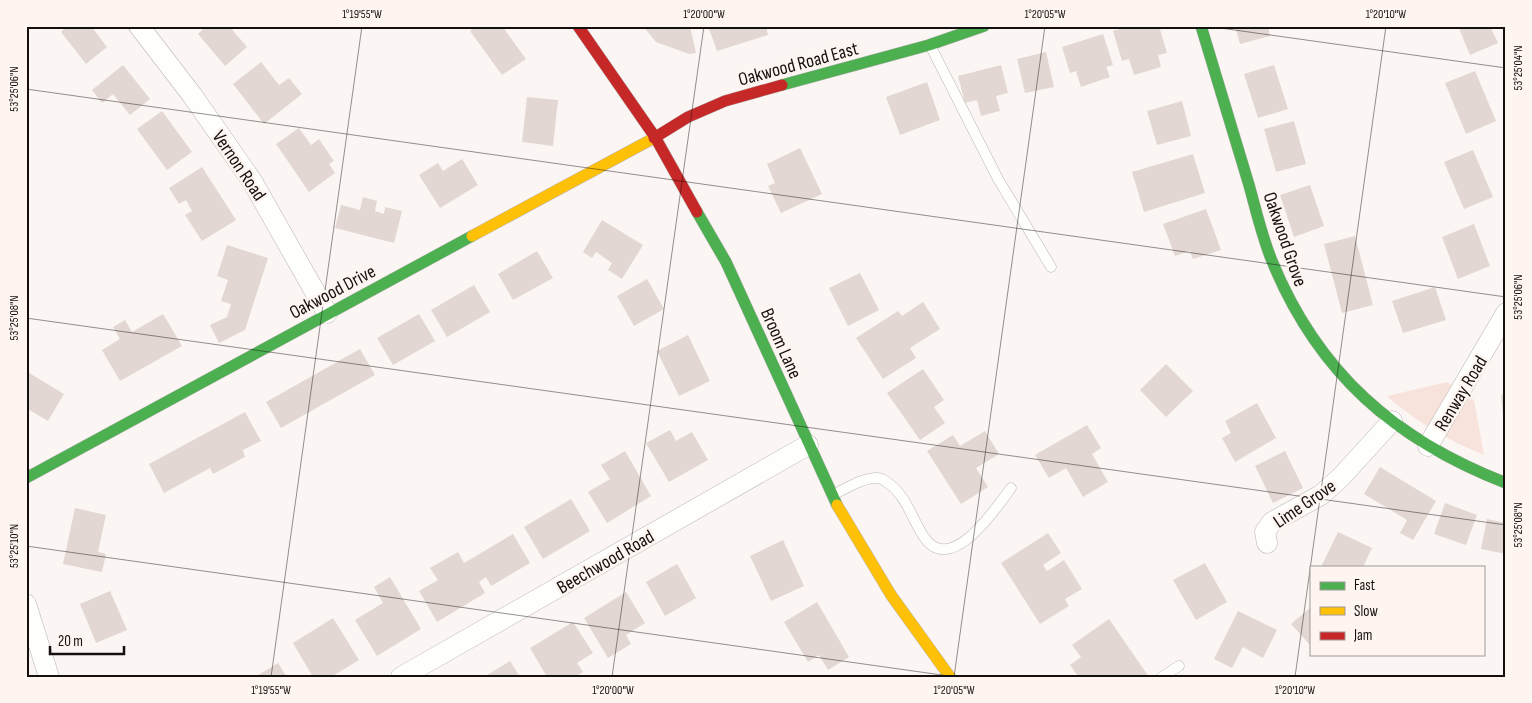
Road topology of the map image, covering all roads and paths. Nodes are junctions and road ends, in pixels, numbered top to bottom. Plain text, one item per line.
1 (139, 26) edge
2 (578, 26) edge
3 (984, 26) edge
4 (1201, 26) edge
5 (929, 45) junction
6 (655, 137) junction
7 (1050, 267) dead end
8 (327, 313) junction
9 (1506, 313) edge
10 (1392, 422) junction
11 (808, 445) junction
12 (1428, 446) junction
13 (26, 478) edge
14 (1506, 483) edge
15 (1011, 488) dead end
16 (832, 496) junction
17 (1266, 543) dead end
18 (26, 604) edge
19 (1179, 666) dead end
20 (49, 677) edge
21 (401, 677) edge
22 (950, 677) edge
23 (1162, 677) edge

1 - 8 street, Vernon Road
2 - 6 street, Broom Lane
3 - 5 street, Oakwood Road East
4 - 10 street, Oakwood Grove
5 - 6 street, Oakwood Road East
5 - 7 lane
6 - 8 street, Oakwood Drive
6 - 11 street, Broom Lane
8 - 13 street, Oakwood Drive
9 - 12 street, Renway Road
10 - 12 street, Oakwood Grove
10 - 17 street, Lime Grove
11 - 16 street, Broom Lane
11 - 21 street, Beechwood Road
12 - 14 street, Oakwood Grove
15 - 16 lane
16 - 22 street, Broom Lane
18 - 20 street
19 - 23 lane

